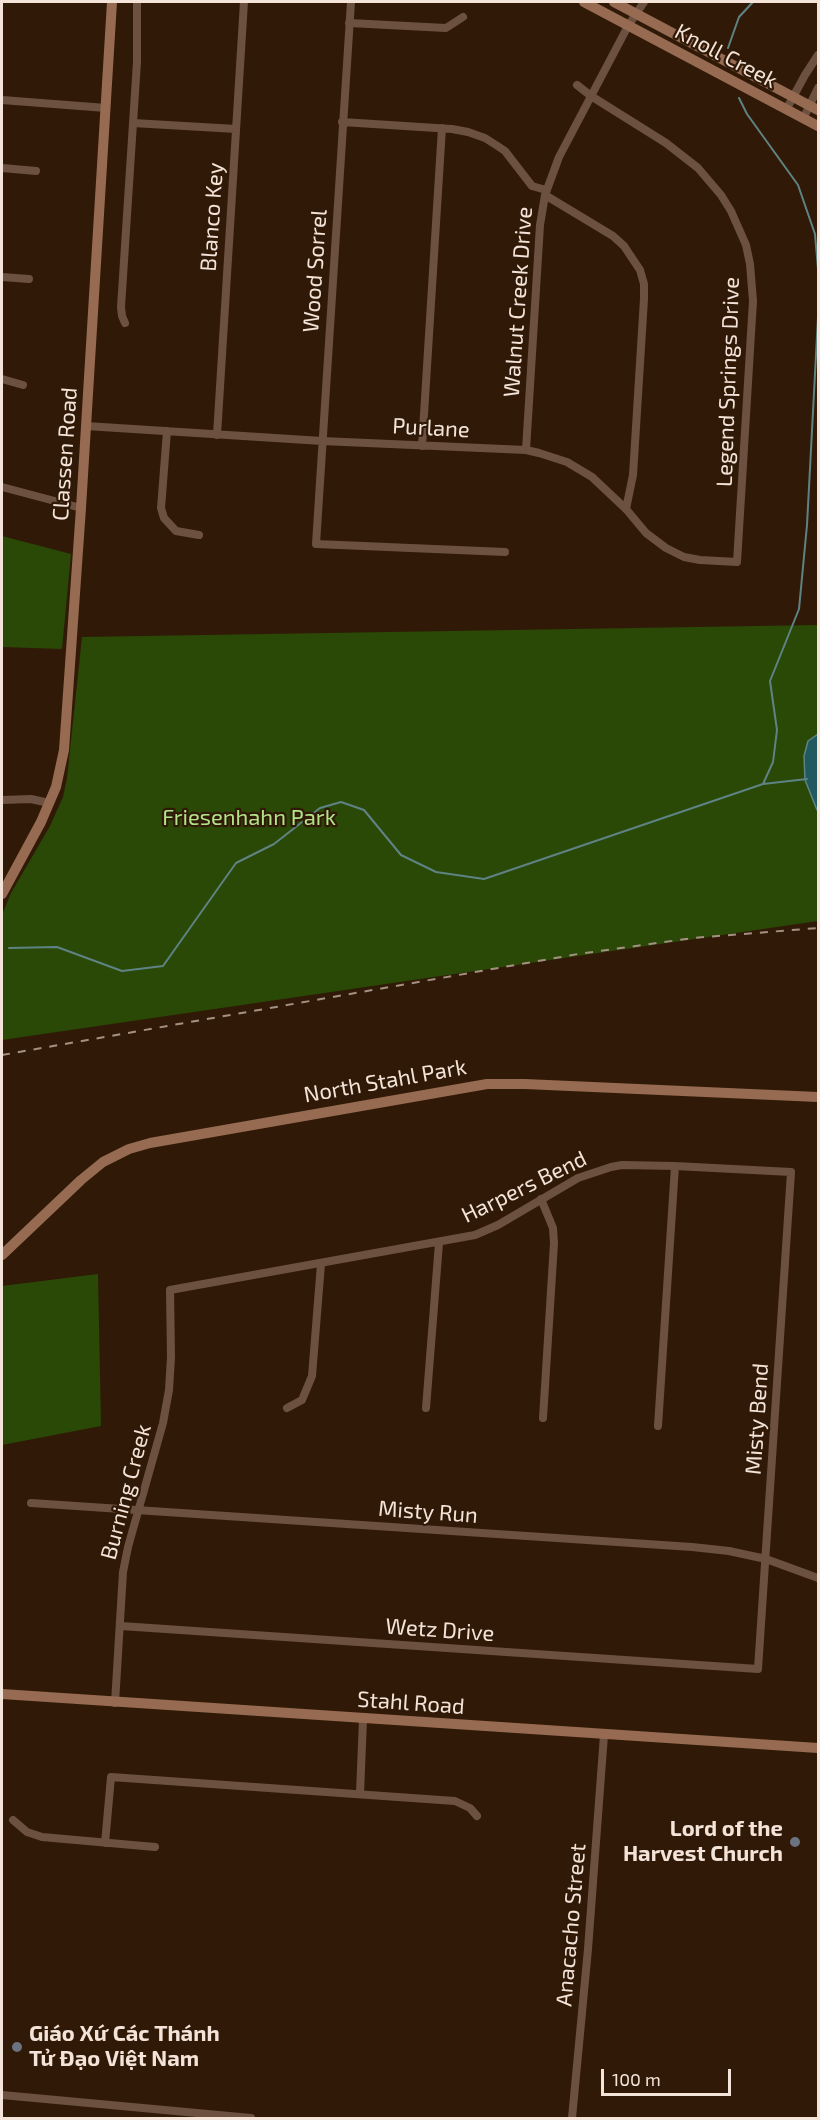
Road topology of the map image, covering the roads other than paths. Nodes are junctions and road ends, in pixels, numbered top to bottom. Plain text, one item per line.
1 (112, 2) edge
2 (137, 2) edge
3 (244, 2) edge
4 (351, 2) edge
5 (584, 2) edge
6 (614, 2) edge
7 (644, 2) edge
8 (636, 13) junction
9 (463, 17) dead end
10 (349, 23) junction
11 (628, 26) junction
12 (819, 55) edge
13 (815, 68) edge
14 (577, 85) dead end
15 (819, 88) edge
16 (591, 96) junction
17 (793, 96) junction
18 (2, 100) edge
19 (106, 108) junction
20 (814, 108) edge
21 (786, 110) junction
22 (803, 119) junction
23 (342, 122) junction
24 (133, 123) junction
25 (819, 126) edge
26 (442, 128) junction
27 (236, 129) junction
28 (2, 168) edge
29 (36, 171) dead end
30 (545, 193) junction
31 (2, 277) edge
32 (29, 279) dead end
33 (125, 323) dead end
34 (2, 379) edge
35 (23, 385) dead end
36 (86, 426) junction
37 (166, 431) junction
38 (217, 435) junction
39 (322, 441) junction
40 (422, 446) junction
41 (526, 450) junction
42 (2, 487) edge
43 (81, 508) junction
44 (626, 509) junction
45 (200, 535) dead end
46 (505, 552) dead end
47 (737, 562) joint
48 (2, 800) edge
49 (50, 803) junction
50 (2, 894) edge
51 (819, 1097) edge
52 (675, 1166) junction
53 (791, 1172) joint
54 (541, 1200) junction
55 (17, 1242) junction
56 (439, 1243) junction
57 (2, 1244) edge
58 (2, 1256) edge
59 (321, 1264) junction
60 (170, 1290) joint
61 (287, 1408) dead end
62 (426, 1408) dead end
63 (543, 1418) dead end
64 (658, 1426) dead end
65 (31, 1503) dead end
66 (138, 1510) junction
67 (766, 1559) junction
68 (819, 1578) edge
69 (121, 1626) junction
70 (758, 1669) joint
71 (2, 1694) edge
72 (115, 1703) junction
73 (363, 1719) junction
74 (604, 1735) junction
75 (819, 1748) edge
76 (360, 1794) junction
77 (477, 1816) dead end
78 (13, 1820) dead end
79 (105, 1843) junction
80 (155, 1847) dead end
81 (2, 2095) edge
82 (251, 2118) edge
83 (572, 2118) edge

1 - 19 street, Classen Road
2 - 24 street
3 - 27 street, Blanco Key
4 - 10 street, Wood Sorrel
5 - 11 street, Knoll Creek
6 - 8 street, Knoll Creek
7 - 8 street, Walnut Creek Drive
8 - 11 street, Walnut Creek Drive
8 - 17 street, Knoll Creek
9 - 10 street
10 - 23 street, Wood Sorrel
11 - 16 street, Walnut Creek Drive
11 - 21 street, Knoll Creek
12 - 13 street
13 - 17 street
14 - 16 street, Legend Springs Drive
15 - 20 street
16 - 30 street, Walnut Creek Drive
16 - 47 street, Legend Springs Drive
17 - 20 street, Knoll Creek
17 - 21 street
18 - 19 street
19 - 36 street, Classen Road
20 - 22 street
21 - 22 street, Knoll Creek
22 - 25 street, Knoll Creek
23 - 26 street
23 - 39 street, Wood Sorrel
24 - 27 street
24 - 33 street
26 - 30 street
26 - 40 street
27 - 38 street, Blanco Key
28 - 29 street
30 - 41 street, Walnut Creek Drive
30 - 44 street
31 - 32 street
34 - 35 street
36 - 37 street, Purlane
36 - 43 street, Classen Road
37 - 38 street, Purlane
37 - 45 street
38 - 39 street, Purlane
39 - 40 street, Purlane
39 - 46 street, Wood Sorrel
40 - 41 street, Purlane
41 - 44 street, Purlane
42 - 43 street
43 - 49 street, Classen Road
44 - 47 street, Purlane
48 - 49 street
49 - 50 street, Classen Road
51 - 55 street, North Stahl Park
52 - 53 street, Harpers Bend
52 - 54 street, Harpers Bend
52 - 64 street
53 - 67 street, Misty Bend
54 - 56 street, Harpers Bend
54 - 63 street
55 - 57 street
55 - 58 street, North Stahl Park
56 - 59 street, Harpers Bend
56 - 62 street
59 - 60 street, Harpers Bend
59 - 61 street
60 - 66 street, Burning Creek
65 - 66 street, Misty Run
66 - 67 street, Misty Run
66 - 69 street, Burning Creek
67 - 68 street, Misty Run
67 - 70 street, Misty Bend
69 - 70 street, Wetz Drive
69 - 72 street, Burning Creek
71 - 72 street, Stahl Road
72 - 73 street, Stahl Road
73 - 74 street, Stahl Road
73 - 76 street
74 - 75 street, Stahl Road
74 - 83 street, Anacacho Street
76 - 77 street
76 - 79 street
78 - 79 street
79 - 80 street
81 - 82 street

